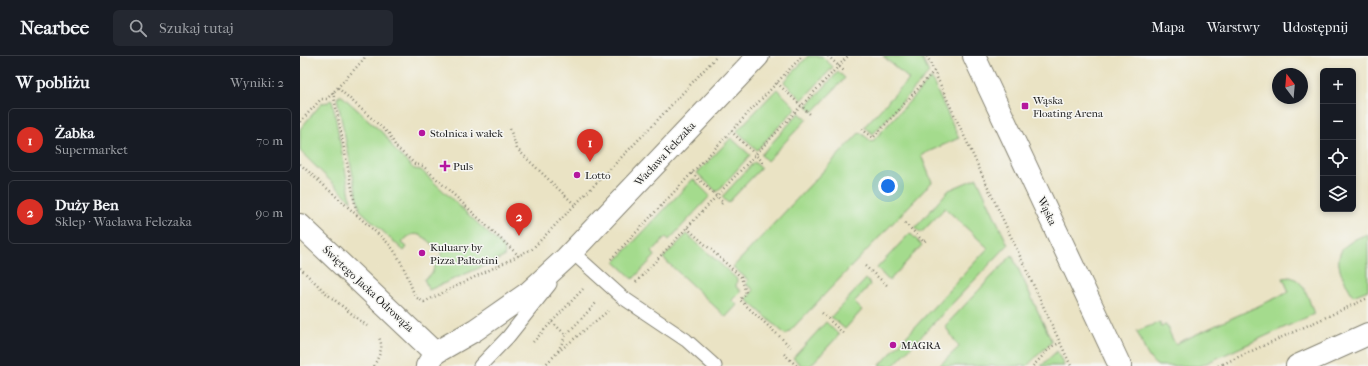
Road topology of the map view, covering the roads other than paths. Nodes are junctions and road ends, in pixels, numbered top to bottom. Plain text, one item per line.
1 (758, 56) edge
2 (974, 56) edge
3 (300, 225) edge
4 (572, 252) junction
5 (1368, 334) edge
6 (431, 360) edge
7 (480, 366) edge
8 (715, 366) edge
9 (1120, 366) edge
10 (1297, 366) edge

1 - 4 street, Wacława Felczaka
2 - 9 street, Wąska
3 - 6 street, Świętego Jacka Odrowąża
4 - 6 street, Wacława Felczaka
4 - 7 lane
4 - 8 lane
5 - 10 street

